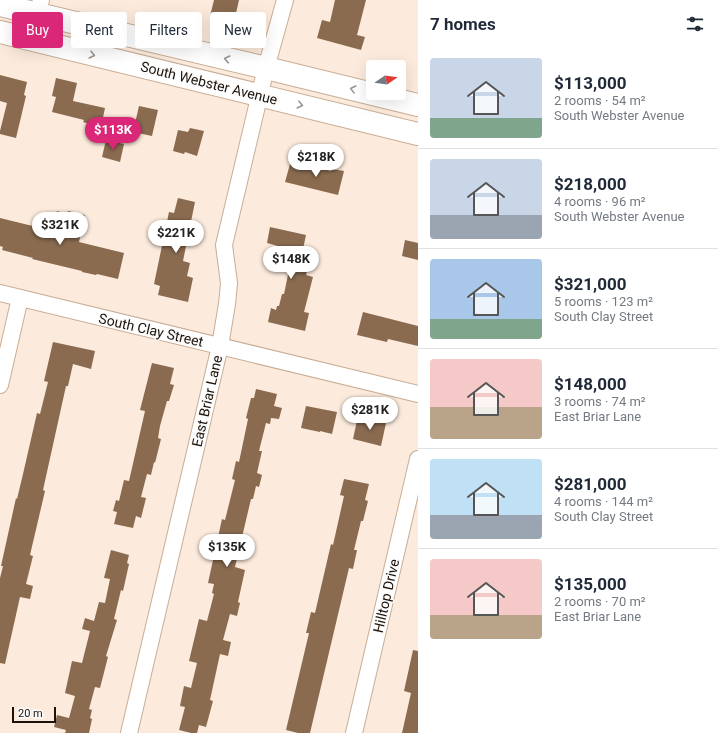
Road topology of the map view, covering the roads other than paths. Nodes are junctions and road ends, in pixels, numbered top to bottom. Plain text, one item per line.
1 (285, 0) edge
2 (0, 6) edge
3 (39, 7) edge
4 (0, 32) edge
5 (12, 35) edge
6 (63, 48) edge
7 (266, 68) junction
8 (259, 96) junction
9 (418, 105) edge
10 (418, 134) edge
11 (0, 293) edge
12 (20, 298) junction
13 (220, 346) junction
14 (0, 385) edge
15 (418, 394) edge
16 (418, 459) edge
17 (129, 733) edge
18 (354, 733) edge

1 - 7 street, East Briar Lane
2 - 3 main road, South Webster Avenue
7 -> 3 main road, South Webster Avenue
4 - 5 main road, South Webster Avenue
6 -> 8 main road, South Webster Avenue
7 - 8 street, East Briar Lane
9 -> 7 main road, South Webster Avenue
8 -> 10 main road, South Webster Avenue
8 - 13 street, East Briar Lane
11 - 12 street, South Clay Street
12 - 13 street, South Clay Street
12 - 14 street
13 - 15 street, South Clay Street
13 - 17 street, East Briar Lane
16 - 18 street, Hilltop Drive

